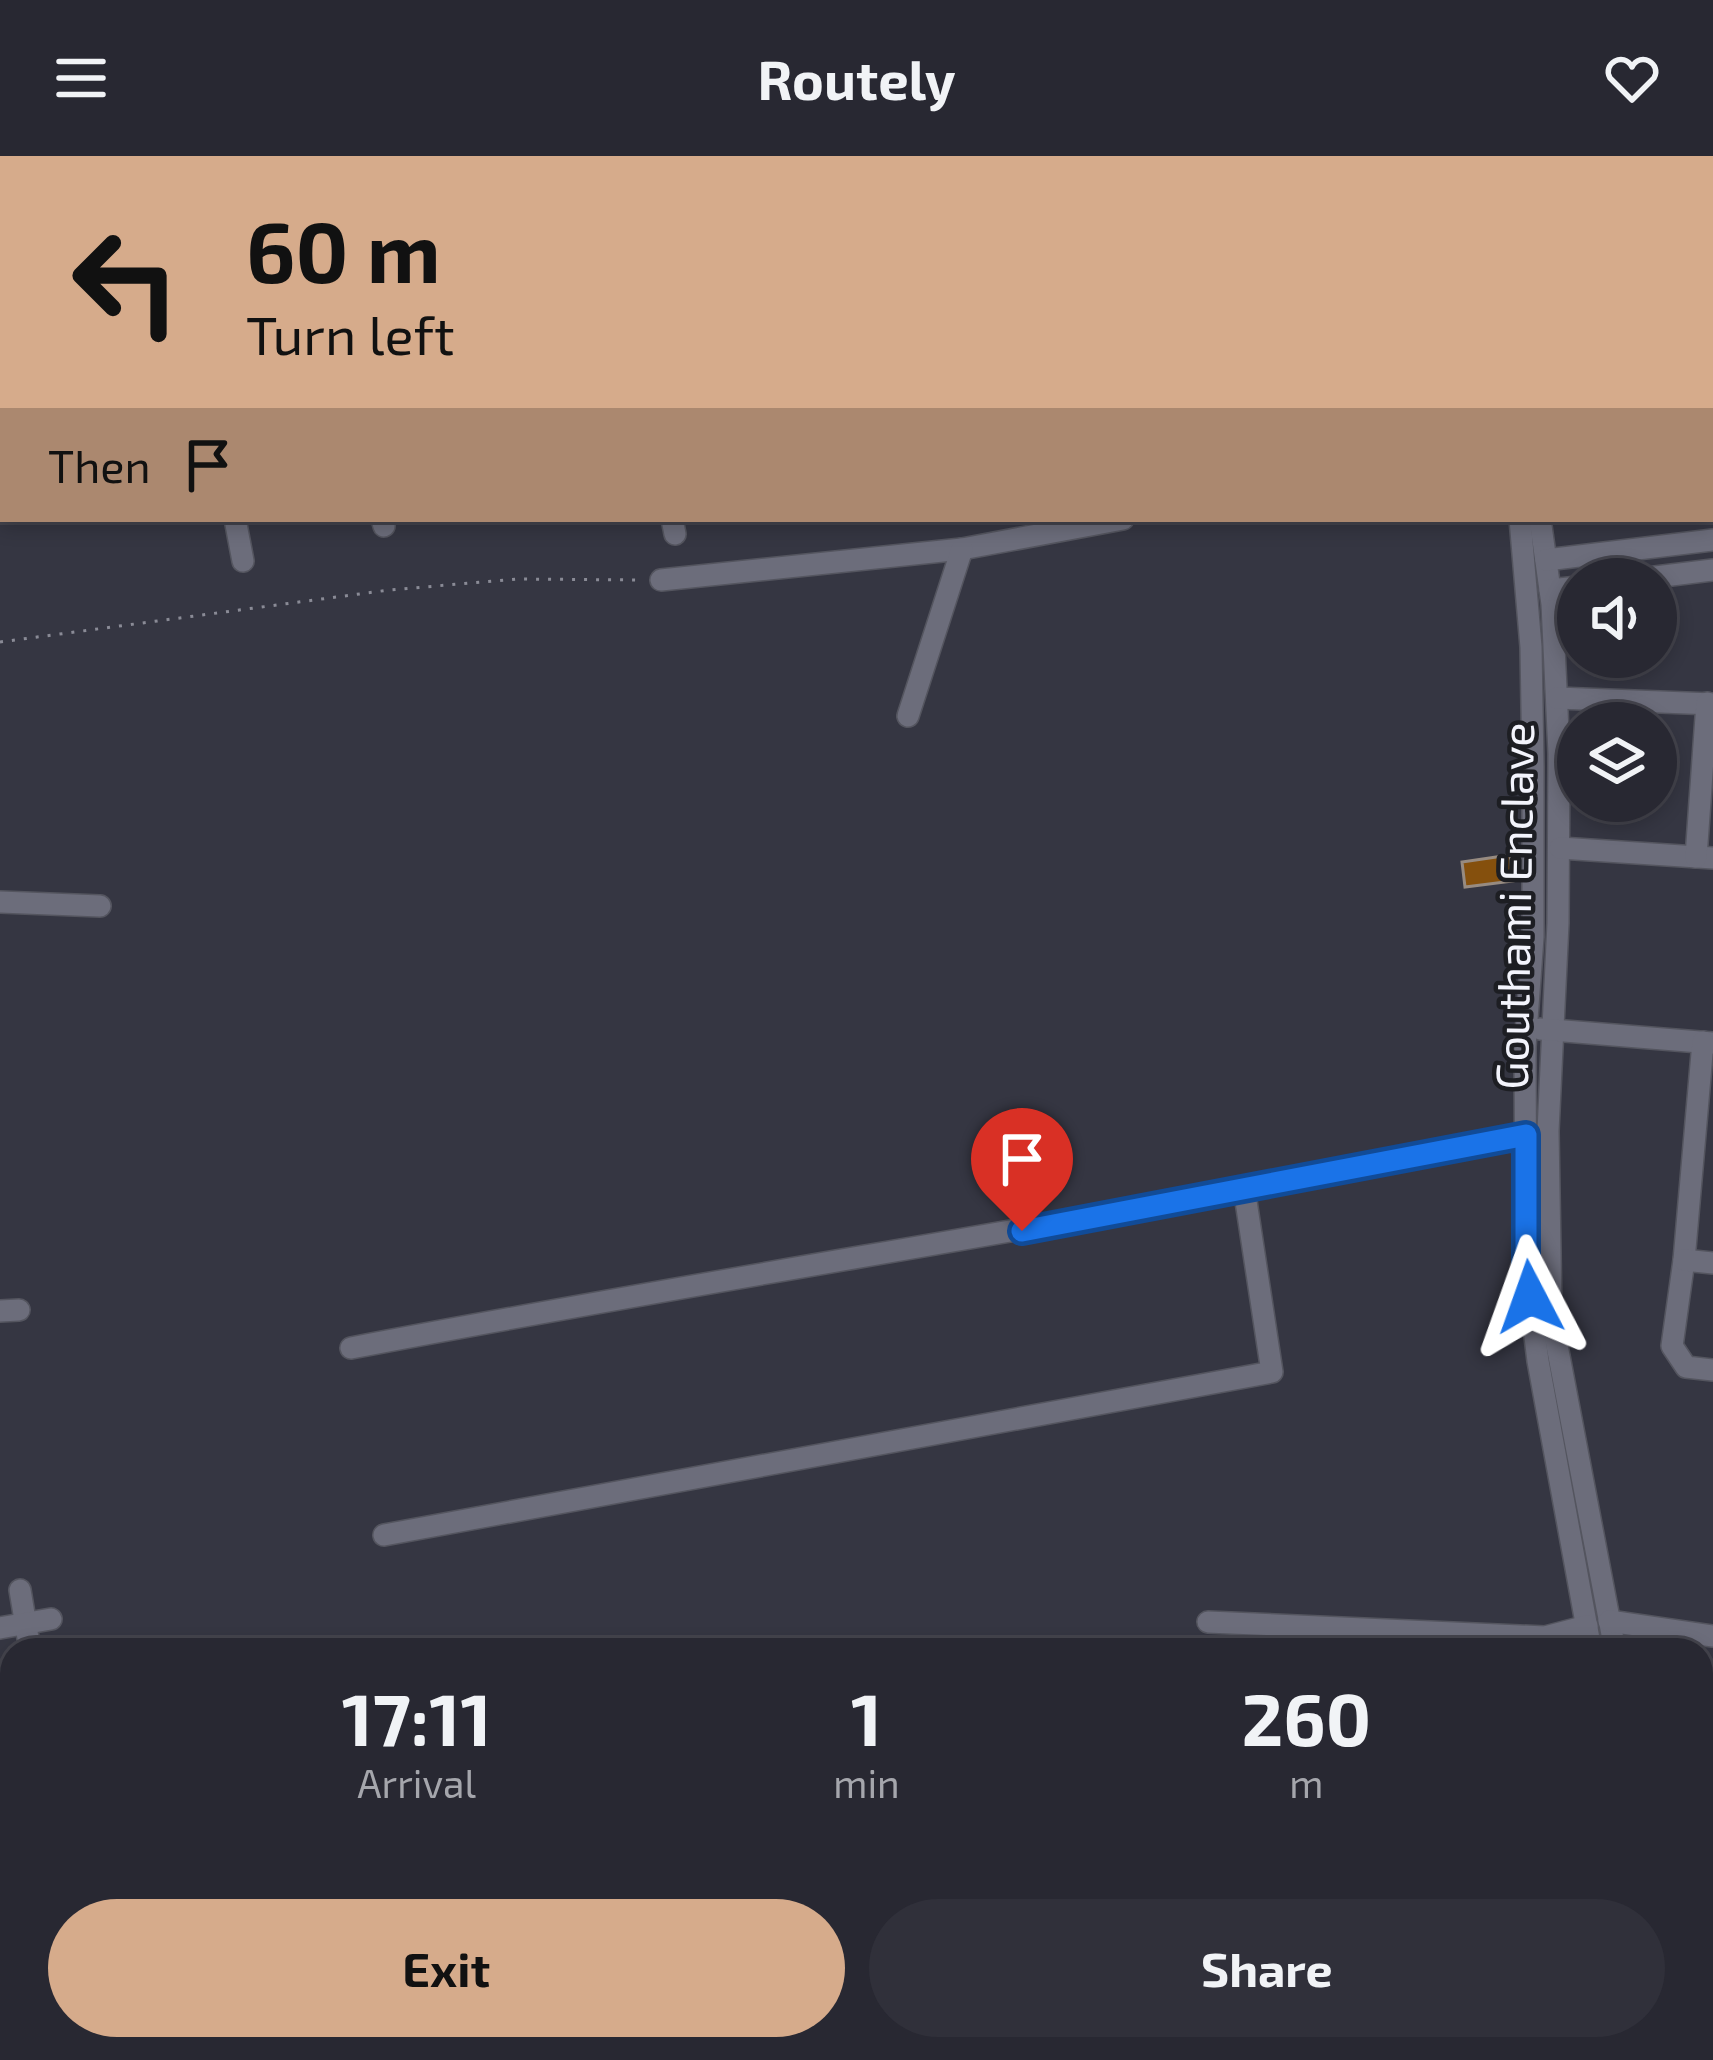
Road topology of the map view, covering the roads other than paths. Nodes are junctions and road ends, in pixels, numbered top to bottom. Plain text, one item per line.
1 (236, 522) edge
2 (1107, 522) edge
3 (1520, 522) edge
4 (1540, 522) edge
5 (1713, 540) edge
6 (966, 548) junction
7 (1546, 560) junction
8 (243, 561) dead end
9 (1713, 570) edge
10 (1677, 574) edge
11 (661, 580) road end
12 (1557, 589) edge
13 (1550, 590) junction
14 (1556, 698) junction
15 (1710, 703) edge
16 (908, 716) dead end
17 (1560, 848) junction
18 (1704, 858) edge
19 (0, 902) edge
20 (100, 906) dead end
21 (1526, 1029) junction
22 (1551, 1030) junction
23 (1708, 1043) edge
24 (1526, 1135) junction
25 (1244, 1188) junction
26 (1684, 1260) junction
27 (1713, 1262) edge
28 (351, 1348) dead end
29 (1713, 1370) edge
30 (385, 1535) dead end
31 (20, 1589) dead end
32 (51, 1619) dead end
33 (1208, 1622) dead end
34 (26, 1624) junction
35 (1598, 1624) junction
36 (0, 1628) edge
37 (1713, 1636) edge
38 (28, 1638) edge
39 (1595, 1638) edge
40 (1607, 1638) edge

1 - 8 street
2 - 6 street
3 - 21 street, Gouthami Enclave
4 - 7 street, Gouthami Enclave
5 - 7 street
6 - 11 street
6 - 16 street
7 - 13 street, Gouthami Enclave
9 - 10 street
12 - 13 street
13 - 14 street, Gouthami Enclave
14 - 15 street
14 - 17 street, Gouthami Enclave
15 - 18 street
17 - 18 street
17 - 22 street, Gouthami Enclave
19 - 20 street
21 - 22 street
21 - 24 street, Gouthami Enclave
22 - 23 street
22 - 35 street, Gouthami Enclave
23 - 26 street
24 - 25 street
24 - 35 street, Gouthami Enclave
25 - 28 street
25 - 30 street
26 - 27 street
26 - 29 street
31 - 34 street
32 - 34 street
33 - 35 street
34 - 36 street
34 - 38 street
35 - 37 street
35 - 39 street, Gouthami Enclave
35 - 40 street, Gouthami Enclave

